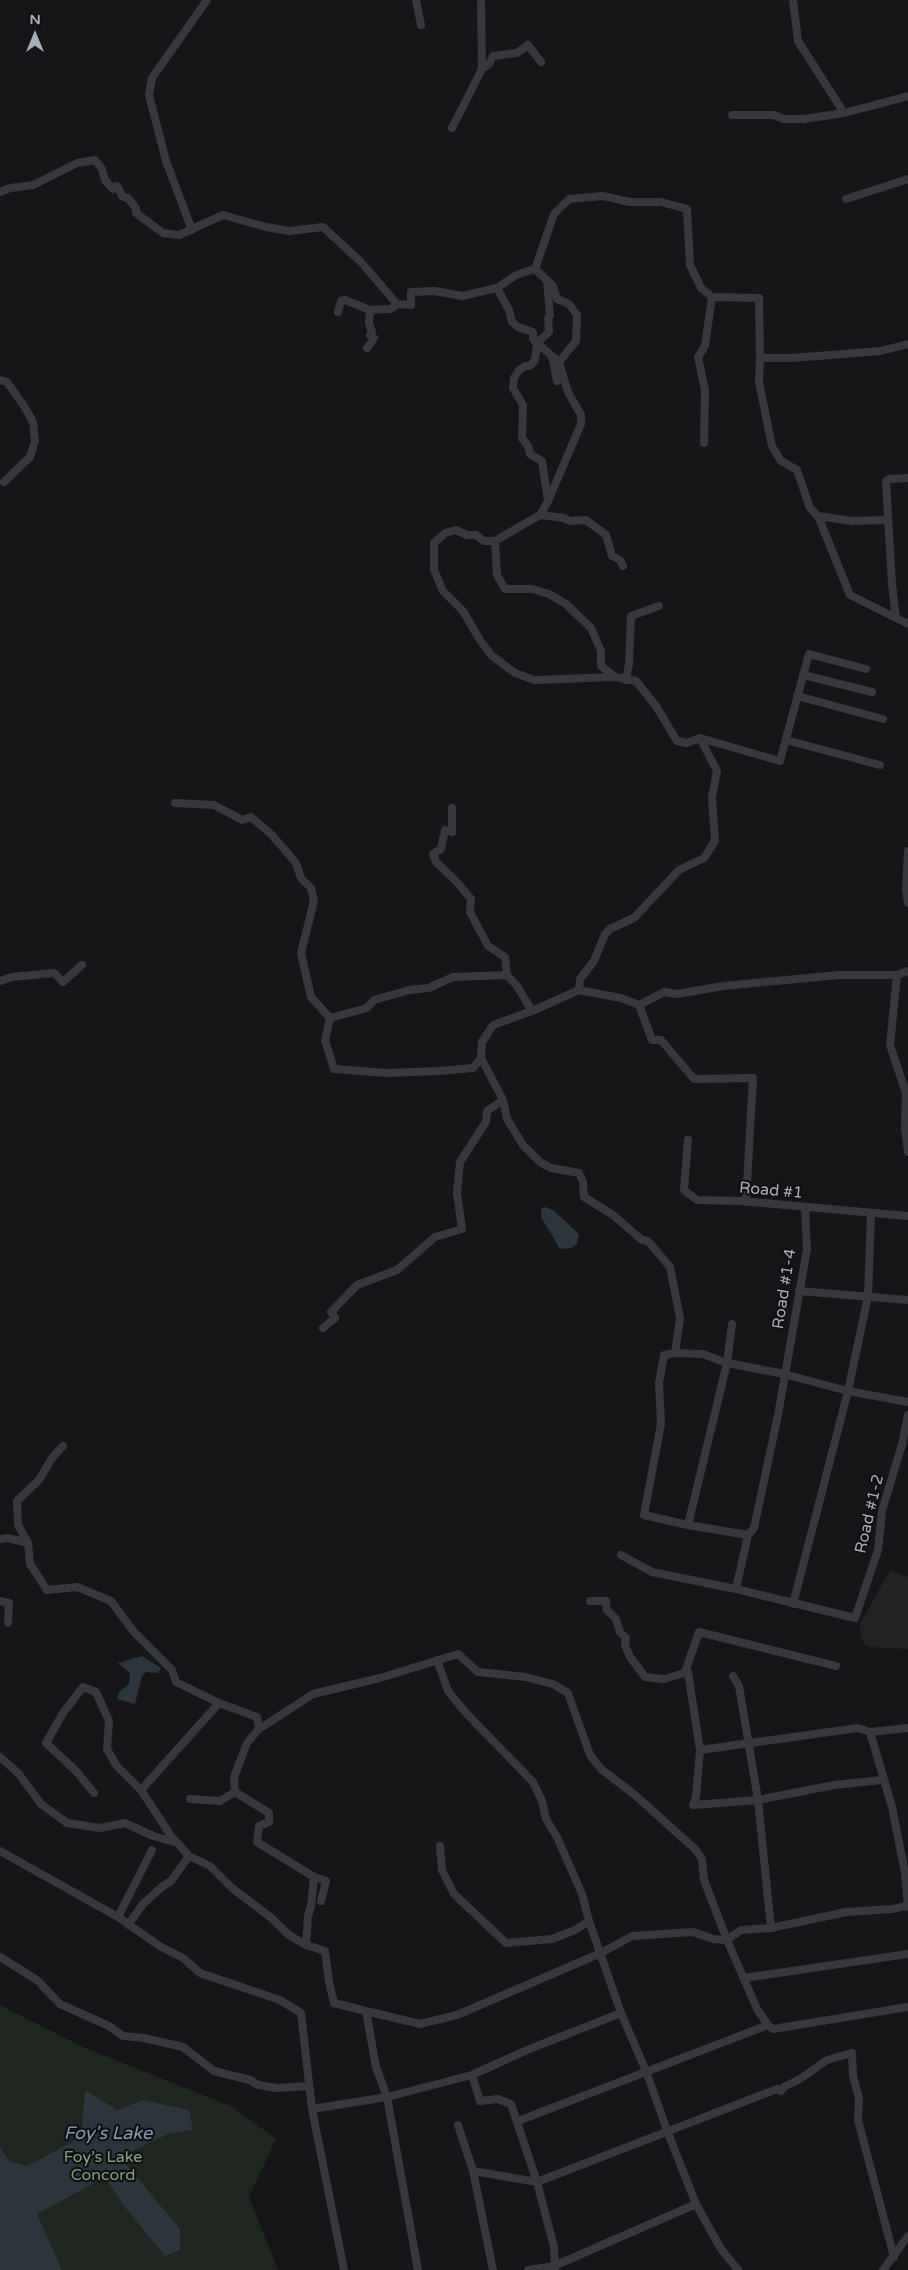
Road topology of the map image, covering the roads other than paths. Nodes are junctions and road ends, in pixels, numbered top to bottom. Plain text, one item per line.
1 (207, 0) edge
2 (416, 0) edge
3 (481, 0) edge
4 (794, 0) edge
5 (421, 25) dead end
6 (541, 62) dead end
7 (482, 69) junction
8 (908, 96) edge
9 (844, 113) junction
10 (732, 115) dead end
11 (452, 128) dead end
12 (908, 179) edge
13 (0, 192) edge
14 (846, 199) dead end
15 (192, 230) junction
16 (535, 269) junction
17 (547, 281) junction
18 (497, 288) junction
19 (712, 297) junction
20 (397, 304) junction
21 (370, 310) junction
22 (338, 312) dead end
23 (549, 332) junction
24 (537, 343) junction
25 (908, 344) edge
26 (367, 348) dead end
27 (551, 355) junction
28 (760, 358) junction
29 (559, 362) junction
30 (0, 380) edge
31 (558, 381) dead end
32 (704, 443) dead end
33 (908, 478) edge
34 (4, 482) dead end
35 (548, 501) junction
36 (540, 515) junction
37 (818, 516) junction
38 (888, 520) junction
39 (495, 541) junction
40 (623, 566) dead end
41 (659, 606) dead end
42 (896, 618) junction
43 (908, 624) edge
44 (866, 669) dead end
45 (803, 675) junction
46 (615, 677) junction
47 (626, 680) junction
48 (872, 692) dead end
49 (797, 696) junction
50 (883, 719) dead end
51 (700, 738) junction
52 (786, 740) junction
53 (880, 765) dead end
54 (175, 803) dead end
55 (452, 808) dead end
56 (908, 851) edge
57 (908, 903) edge
58 (82, 965) dead end
59 (908, 971) edge
60 (507, 975) junction
61 (897, 975) junction
62 (0, 981) edge
63 (578, 990) junction
64 (639, 1005) junction
65 (532, 1012) junction
66 (330, 1018) junction
67 (481, 1058) junction
68 (907, 1092) edge
69 (503, 1100) junction
70 (688, 1140) dead end
71 (908, 1152) edge
72 (746, 1202) junction
73 (805, 1207) junction
74 (871, 1213) junction
75 (908, 1216) edge
76 (799, 1291) junction
77 (868, 1296) junction
78 (908, 1300) edge
79 (732, 1324) dead end
80 (323, 1328) dead end
81 (675, 1353) junction
82 (727, 1363) junction
83 (784, 1374) junction
84 (848, 1391) junction
85 (908, 1402) edge
86 (908, 1418) edge
87 (62, 1446) dead end
88 (688, 1525) junction
89 (748, 1535) junction
90 (0, 1539) edge
91 (28, 1543) junction
92 (621, 1555) dead end
93 (736, 1589) junction
94 (0, 1601) edge
95 (590, 1601) dead end
96 (793, 1604) junction
97 (8, 1622) dead end
98 (437, 1660) junction
99 (836, 1666) dead end
100 (685, 1672) junction
101 (733, 1676) dead end
102 (219, 1703) junction
103 (908, 1728) edge
104 (259, 1729) junction
105 (870, 1732) junction
106 (749, 1742) junction
107 (700, 1750) junction
108 (0, 1757) edge
109 (882, 1780) junction
110 (141, 1790) junction
111 (235, 1792) junction
112 (94, 1793) dead end
113 (190, 1799) dead end
114 (758, 1800) junction
115 (178, 1843) junction
116 (440, 1846) dead end
117 (152, 1850) dead end
118 (0, 1851) edge
119 (189, 1856) junction
120 (314, 1877) junction
121 (321, 1901) dead end
122 (908, 1906) edge
123 (118, 1918) junction
124 (589, 1921) junction
125 (128, 1925) junction
126 (771, 1928) junction
127 (727, 1940) junction
128 (306, 1945) junction
129 (600, 1953) junction
130 (908, 1954) edge
131 (0, 1957) edge
132 (744, 1978) junction
133 (908, 2007) edge
134 (366, 2011) junction
135 (622, 2013) junction
136 (768, 2025) junction
137 (646, 2071) junction
138 (472, 2075) junction
139 (308, 2086) junction
140 (387, 2096) junction
141 (312, 2109) junction
142 (518, 2121) junction
143 (458, 2125) dead end
144 (668, 2133) junction
145 (473, 2171) junction
146 (537, 2182) junction
147 (696, 2204) junction
148 (908, 2236) edge
149 (894, 2257) junction
150 (555, 2268) edge
151 (344, 2270) edge
152 (418, 2270) edge
153 (493, 2270) edge
154 (528, 2270) edge
155 (738, 2270) edge
156 (883, 2270) edge

1 - 15 street
2 - 5 street
3 - 7 street
4 - 9 street
6 - 7 street
7 - 11 street
8 - 9 street
9 - 10 street
12 - 14 street
13 - 15 street
15 - 20 street
16 - 17 street
16 - 18 street
16 - 19 street
17 - 23 street
17 - 29 street
18 - 20 street
18 - 24 street
19 - 28 street
19 - 32 street
20 - 21 street
21 - 22 street
21 - 26 street
23 - 24 street
23 - 27 street
24 - 27 street
24 - 35 street
25 - 28 street
27 - 29 street
27 - 31 street
28 - 37 street
29 - 35 street
30 - 34 street
33 - 38 street
35 - 36 street
36 - 39 street
36 - 40 street
37 - 38 street
37 - 42 street
38 - 42 street
39 - 46 street
39 - 46 street
41 - 47 street
42 - 43 street
44 - 45 street
45 - 48 street
45 - 49 street
46 - 47 street
47 - 51 street
49 - 50 street
49 - 52 street
51 - 52 street
51 - 63 street
52 - 53 street
54 - 66 street
55 - 60 street
56 - 57 street
58 - 62 street
59 - 61 street
60 - 65 street
60 - 66 street
61 - 64 street
61 - 68 street
63 - 64 street
63 - 65 street
64 - 72 street
65 - 67 street
66 - 67 street
67 - 69 street
68 - 71 street
69 - 80 street
69 - 81 street
70 - 72 street, Road #1
72 - 73 street, Road #1
73 - 74 street, Road #1
73 - 76 street, Road #1-4
74 - 75 street, Road #1
74 - 77 street
76 - 77 street
76 - 83 street, Road #1-4
77 - 78 street
77 - 84 street
79 - 82 street
81 - 82 street
81 - 88 street
82 - 83 street
82 - 88 street
83 - 84 street
83 - 89 street, Road #1-4
84 - 85 street
84 - 96 street
86 - 96 street, Road #1-2
87 - 91 street
88 - 89 street
89 - 93 street, Road #1-4
90 - 91 street
91 - 102 street
92 - 93 street
93 - 96 street
94 - 97 street
95 - 100 street
98 - 104 street
98 - 124 street
98 - 127 street
99 - 100 street
100 - 107 street
101 - 106 street
102 - 104 street
102 - 110 street
103 - 105 street
104 - 111 street
105 - 106 street
105 - 109 street
106 - 107 street
106 - 114 street
107 - 114 street
108 - 115 street
109 - 114 street
109 - 122 street
110 - 112 street
110 - 115 street
111 - 113 street
111 - 120 street
114 - 126 street
115 - 119 street
116 - 124 street
117 - 123 street
118 - 123 street
119 - 125 street
119 - 128 street
120 - 121 street
120 - 128 street
122 - 126 street
123 - 125 street
124 - 129 street
125 - 139 street
126 - 127 street
127 - 129 street
127 - 132 street
128 - 134 street
129 - 134 street
129 - 135 street
130 - 132 street
131 - 139 street
132 - 136 street
133 - 136 street
134 - 140 street
135 - 137 street
135 - 138 street
136 - 137 street
137 - 142 street
137 - 144 street
138 - 140 street
138 - 142 street
139 - 141 street
140 - 141 street
140 - 152 street
141 - 151 street
142 - 146 street
143 - 145 street
144 - 146 street
144 - 147 street
144 - 149 street
145 - 146 street
145 - 153 street
146 - 150 street
147 - 150 street
147 - 155 street
148 - 149 street
149 - 156 street
150 - 154 street

